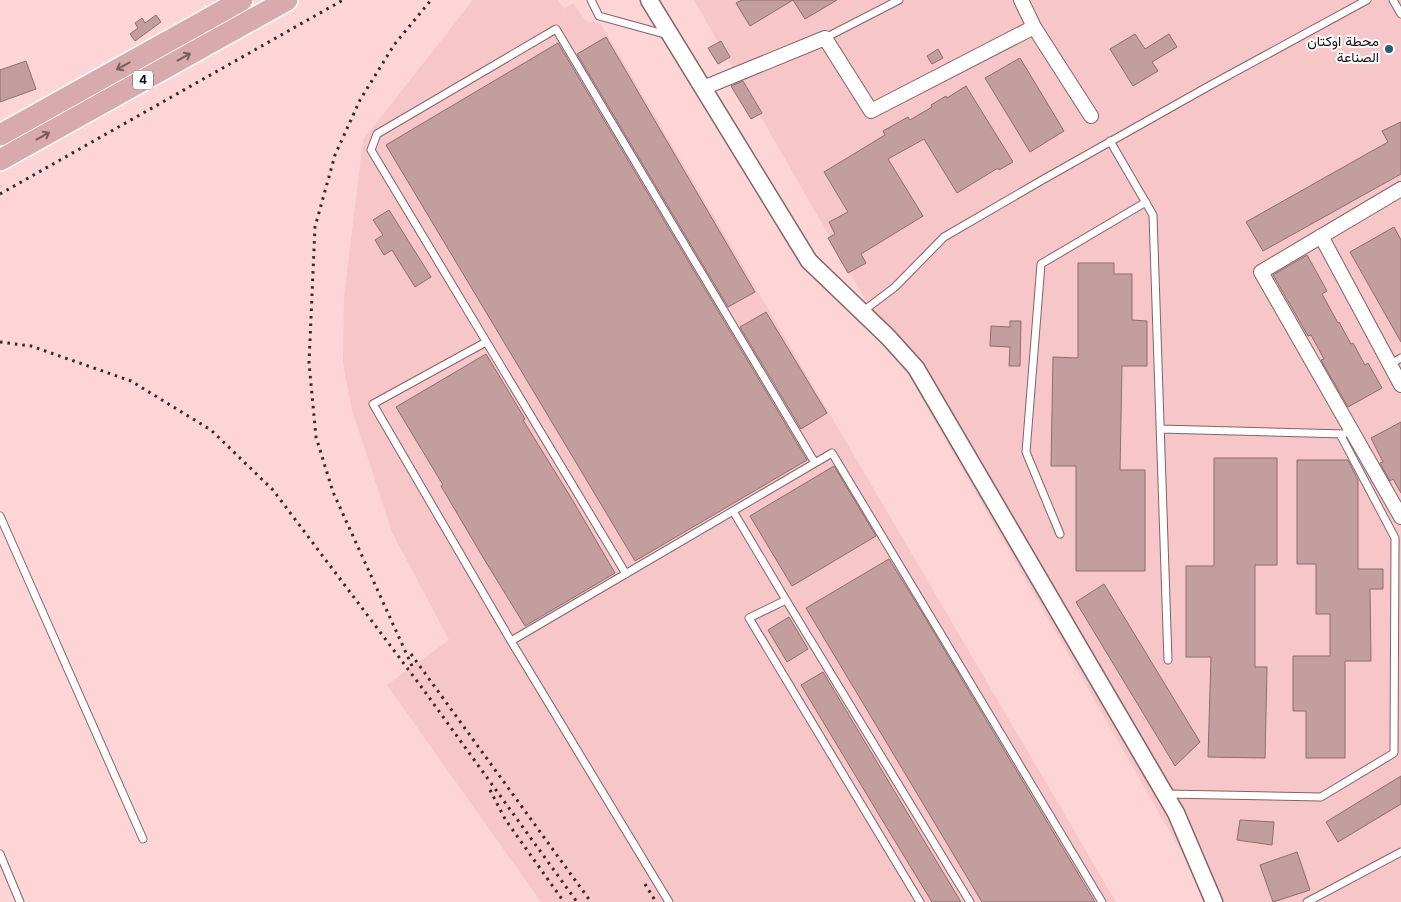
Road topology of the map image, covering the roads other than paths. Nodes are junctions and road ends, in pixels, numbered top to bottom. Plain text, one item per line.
1 (242, 0) edge
2 (287, 0) edge
3 (591, 0) edge
4 (649, 0) edge
5 (899, 0) edge
6 (1021, 0) edge
7 (1367, 0) edge
8 (1393, 0) edge
9 (1401, 14) edge
10 (1034, 27) junction
11 (671, 36) junction
12 (825, 38) junction
13 (703, 88) junction
14 (1091, 116) dead end
15 (0, 134) edge
16 (1110, 141) junction
17 (0, 160) edge
18 (1401, 189) edge
19 (1146, 202) junction
20 (1321, 236) junction
21 (861, 312) junction
22 (486, 342) junction
23 (1395, 361) edge
24 (1401, 385) edge
25 (1160, 429) junction
26 (1347, 434) junction
27 (815, 463) junction
28 (733, 511) junction
29 (0, 516) edge
30 (1401, 517) edge
31 (1060, 534) dead end
32 (626, 574) junction
33 (786, 600) junction
34 (511, 641) junction
35 (1168, 660) dead end
36 (1165, 794) junction
37 (143, 839) dead end
38 (1401, 852) edge
39 (0, 854) edge
40 (20, 902) edge
41 (669, 902) edge
42 (920, 902) edge
43 (970, 902) edge
44 (1102, 902) edge
45 (1214, 902) edge
46 (1307, 902) edge

1 -> 15 main road, 4
17 -> 2 main road, 4
3 - 11 lane
4 - 11 street
5 - 12 lane
6 - 10 street
7 - 16 lane
8 - 9 lane
10 - 12 street
10 - 14 street
11 - 13 street
12 - 13 street
13 - 21 street
16 - 19 lane
16 - 21 lane
18 - 20 street
19 - 25 lane
19 - 31 lane
20 - 23 street
20 - 26 street
21 - 36 street
22 - 27 lane
22 - 32 lane
22 - 34 lane
23 - 24 street
25 - 26 lane
25 - 35 lane
26 - 30 street
26 - 36 lane
27 - 28 lane
27 - 44 lane
28 - 32 lane
28 - 33 lane
29 - 37 lane
32 - 34 lane
33 - 42 lane
33 - 43 lane
34 - 41 lane
36 - 45 street
38 - 46 lane
39 - 40 lane

